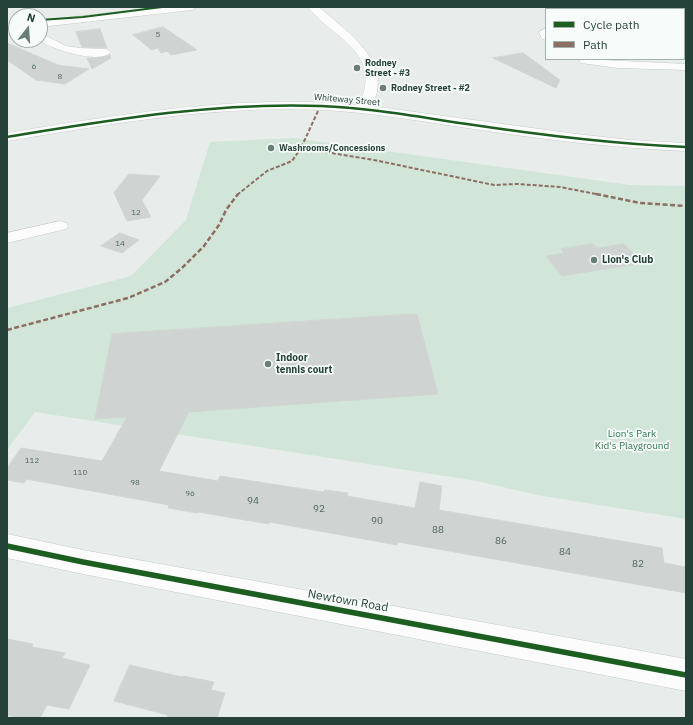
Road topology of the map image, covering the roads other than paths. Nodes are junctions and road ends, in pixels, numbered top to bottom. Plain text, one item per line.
1 (192, 7) edge
2 (313, 7) edge
3 (48, 23) edge
4 (48, 41) edge
5 (106, 52) dead end
6 (584, 60) edge
7 (686, 67) edge
8 (363, 109) junction
9 (7, 137) edge
10 (686, 147) edge
11 (60, 226) dead end
12 (7, 238) edge
13 (7, 546) edge
14 (686, 675) edge

1 - 3 street
2 - 8 street
4 - 5 street
6 - 7 street
8 - 9 street, Whiteway Street
8 - 10 street, Whiteway Street
11 - 12 street
13 - 14 street, Newtown Road

